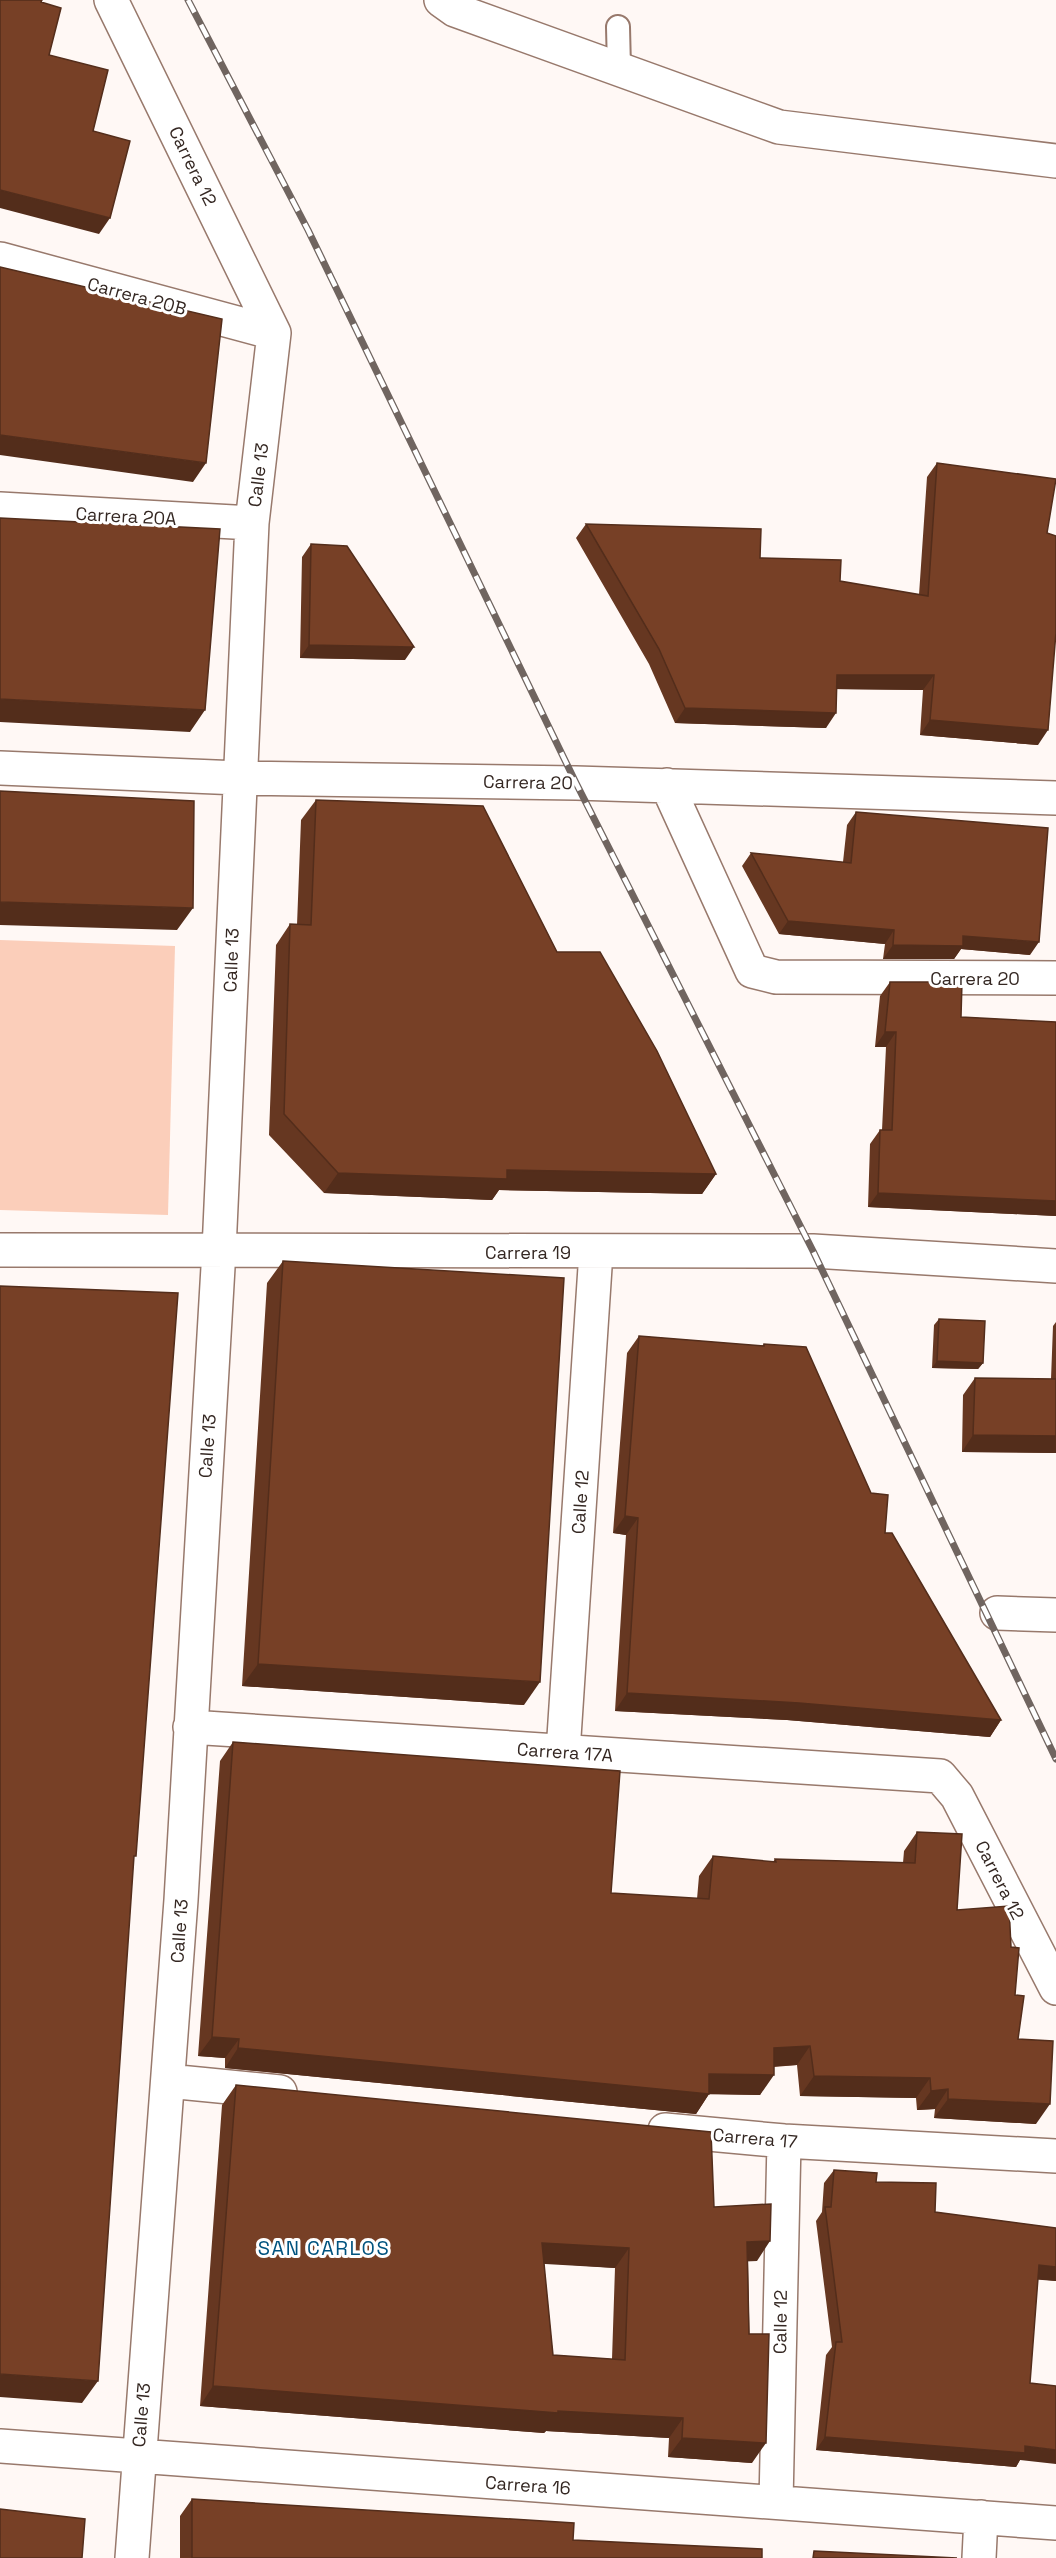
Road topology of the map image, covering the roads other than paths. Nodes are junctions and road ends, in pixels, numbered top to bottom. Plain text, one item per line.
1 (111, 0) edge
2 (441, 0) edge
3 (618, 27) dead end
4 (619, 68) junction
5 (1056, 162) edge
6 (0, 259) edge
7 (274, 333) junction
8 (0, 509) edge
9 (252, 524) junction
10 (0, 768) edge
11 (239, 778) junction
12 (668, 785) junction
13 (1056, 798) edge
14 (1056, 978) edge
15 (0, 1250) edge
16 (219, 1250) junction
17 (596, 1252) junction
18 (1056, 1266) edge
19 (998, 1613) dead end
20 (1056, 1615) edge
21 (190, 1727) junction
22 (563, 1752) junction
23 (940, 1776) joint
24 (1056, 1988) edge
25 (168, 2081) junction
26 (310, 2095) edge
27 (630, 2126) edge
28 (784, 2141) junction
29 (1056, 2156) edge
30 (0, 2446) edge
31 (137, 2458) junction
32 (776, 2502) junction
33 (981, 2517) junction
34 (1056, 2523) edge
35 (132, 2558) edge
36 (979, 2558) edge

1 - 7 street, Carrera 12
2 - 4 street
3 - 4 lane
4 - 5 street
6 - 7 street, Carrera 20B
7 - 9 street, Calle 13
8 - 9 street, Carrera 20A
9 - 11 street, Calle 13
10 - 11 street, Carrera 20
11 - 12 street, Carrera 20
11 - 16 street, Calle 13
12 - 13 street, Carrera 20
12 - 14 street, Carrera 20
15 - 16 street, Carrera 19
16 - 17 street, Carrera 19
16 - 21 street, Calle 13
17 - 18 street, Carrera 19
17 - 22 street, Calle 12
19 - 20 street
21 - 22 street, Carrera 17A
21 - 25 street, Calle 13
22 - 23 street, Carrera 17A
23 - 24 street, Carrera 12
25 - 26 street
25 - 31 street, Calle 13
27 - 28 street, Carrera 17
28 - 29 street, Carrera 17
28 - 32 street, Calle 12
30 - 31 street, Carrera 16
31 - 32 street, Carrera 16
31 - 35 street, Calle 13
32 - 33 street, Carrera 16
33 - 34 street, Carrera 16
33 - 36 street

